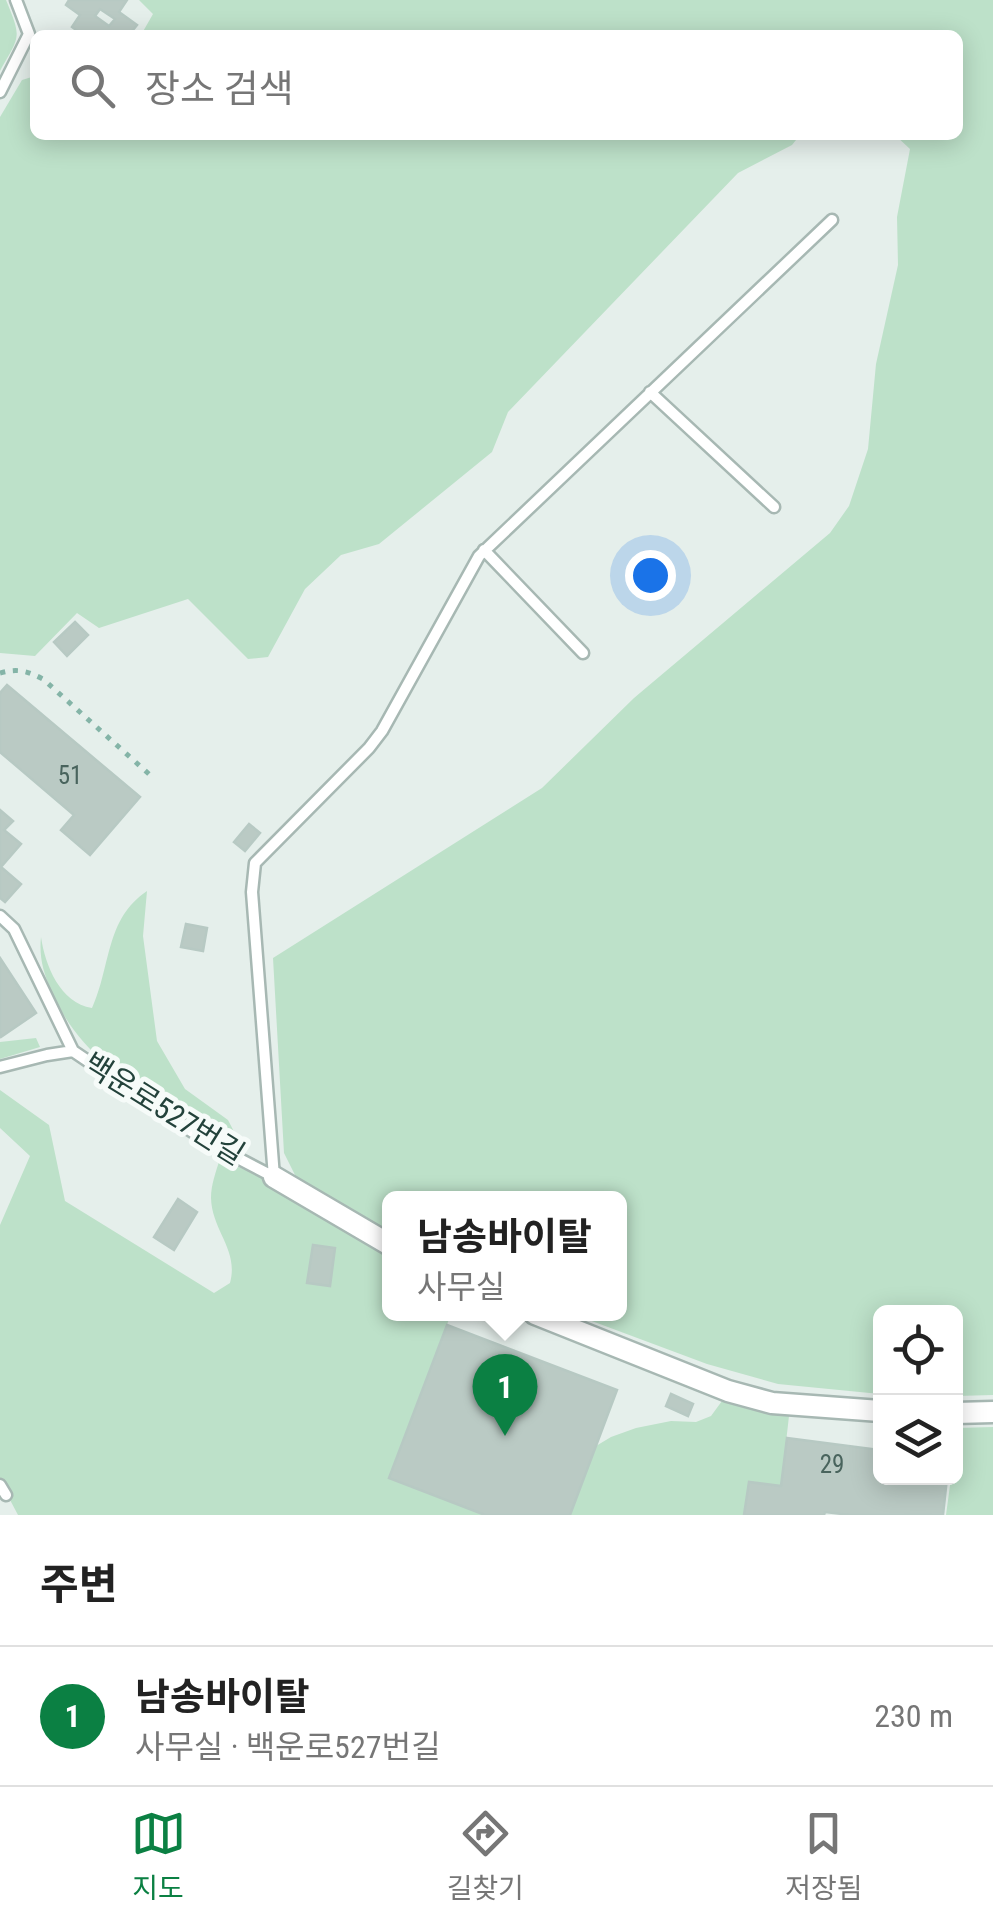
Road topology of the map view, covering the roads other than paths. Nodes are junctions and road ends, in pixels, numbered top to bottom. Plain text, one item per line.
1 (16, 0) edge
2 (0, 92) edge
3 (832, 220) dead end
4 (650, 392) junction
5 (774, 507) dead end
6 (484, 550) junction
7 (583, 653) dead end
8 (0, 916) edge
9 (73, 1051) junction
10 (0, 1067) edge
11 (274, 1176) junction
12 (382, 1240) edge
13 (553, 1321) edge
14 (873, 1410) edge
15 (963, 1412) edge
16 (993, 1412) edge

1 - 2 lane
3 - 4 lane
4 - 5 lane
4 - 6 lane
6 - 7 lane
6 - 11 lane
8 - 9 lane, 백운로527번길
9 - 10 lane
9 - 11 lane, 백운로527번길
11 - 12 street, 백운로527번길
13 - 14 street
15 - 16 street

